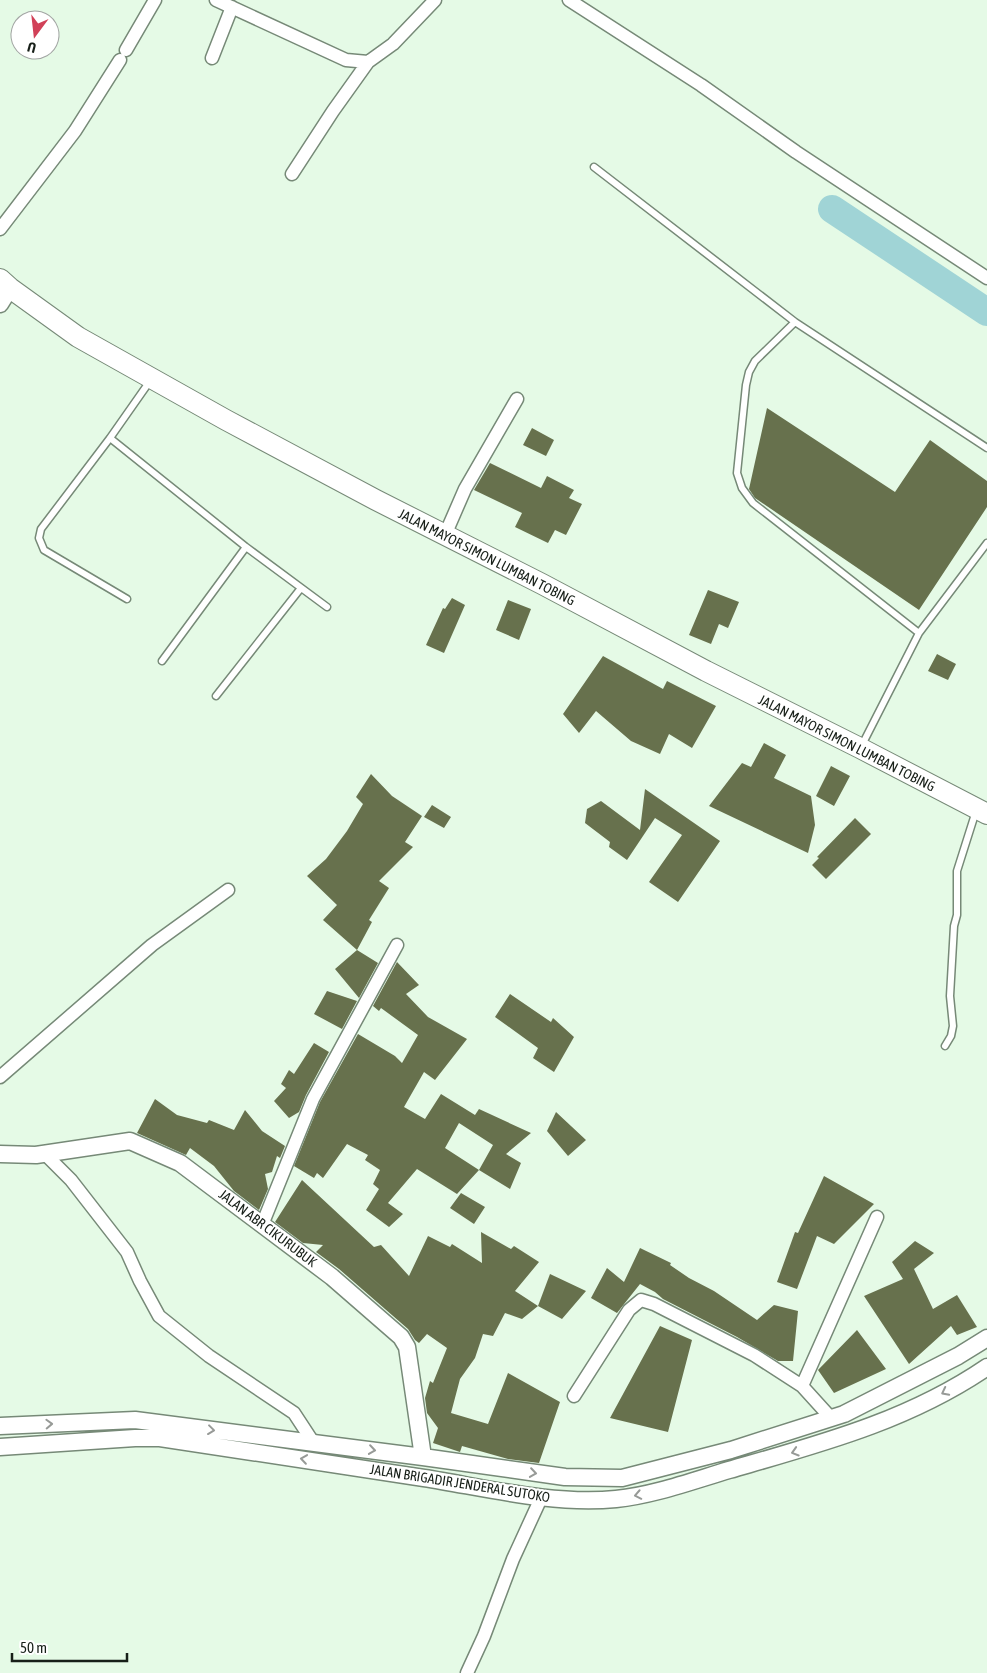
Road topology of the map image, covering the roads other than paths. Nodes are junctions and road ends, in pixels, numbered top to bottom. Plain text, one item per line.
1 (155, 0) edge
2 (216, 0) edge
3 (435, 0) edge
4 (569, 0) edge
5 (232, 7) junction
6 (212, 58) dead end
7 (368, 62) junction
8 (594, 167) dead end
9 (292, 174) dead end
10 (0, 228) edge
11 (987, 278) edge
12 (3, 290) edge
13 (795, 322) junction
14 (152, 378) junction
15 (517, 399) dead end
16 (110, 438) junction
17 (987, 448) edge
18 (445, 535) junction
19 (987, 543) edge
20 (246, 547) junction
21 (301, 588) junction
22 (127, 599) dead end
23 (327, 607) dead end
24 (919, 633) junction
25 (162, 661) dead end
26 (216, 696) dead end
27 (860, 748) junction
28 (982, 812) edge
29 (228, 890) dead end
30 (397, 945) dead end
31 (945, 1046) dead end
32 (0, 1077) edge
33 (0, 1154) edge
34 (45, 1154) junction
35 (877, 1217) dead end
36 (262, 1225) junction
37 (987, 1338) edge
38 (958, 1356) junction
39 (987, 1367) edge
40 (966, 1381) junction
41 (802, 1386) junction
42 (574, 1396) dead end
43 (831, 1418) junction
44 (0, 1426) edge
45 (313, 1442) junction
46 (336, 1445) junction
47 (0, 1447) edge
48 (731, 1450) junction
49 (423, 1457) junction
50 (333, 1463) junction
51 (736, 1468) junction
52 (541, 1498) junction
53 (467, 1673) edge

1 - 10 street
2 - 5 street
3 - 7 street
4 - 11 street
5 - 6 street
5 - 7 street
7 - 9 street
8 - 13 lane
12 - 14 main road, JALAN MAYOR SIMON LUMBAN TOBING
13 - 17 lane
13 - 24 lane
14 - 16 lane
14 - 18 main road, JALAN MAYOR SIMON LUMBAN TOBING
15 - 18 street
16 - 20 lane
16 - 22 lane
18 - 27 main road, JALAN MAYOR SIMON LUMBAN TOBING
19 - 24 lane
20 - 21 lane
20 - 25 lane
21 - 23 lane
21 - 26 lane
24 - 27 lane
27 - 28 main road, JALAN MAYOR SIMON LUMBAN TOBING
28 - 31 lane
29 - 32 street
30 - 36 street
33 - 34 street, JALAN ABR CIKURUBUK
34 - 36 street, JALAN ABR CIKURUBUK
34 - 45 street
35 - 41 street
36 - 49 street, JALAN ABR CIKURUBUK
37 - 38 street
38 - 40 street
38 - 43 street
39 - 40 street, JALAN BRIGADIR JENDERAL SUTOKO
40 -> 51 street, JALAN BRIGADIR JENDERAL SUTOKO
41 - 42 street
41 - 43 street
43 - 48 street
44 -> 45 street
45 - 46 street
46 -> 49 street
46 - 50 street
50 -> 47 street, JALAN BRIGADIR JENDERAL SUTOKO
49 -> 48 street
48 - 51 street
50 - 52 street, JALAN BRIGADIR JENDERAL SUTOKO
51 -> 52 street, JALAN BRIGADIR JENDERAL SUTOKO
52 - 53 street

